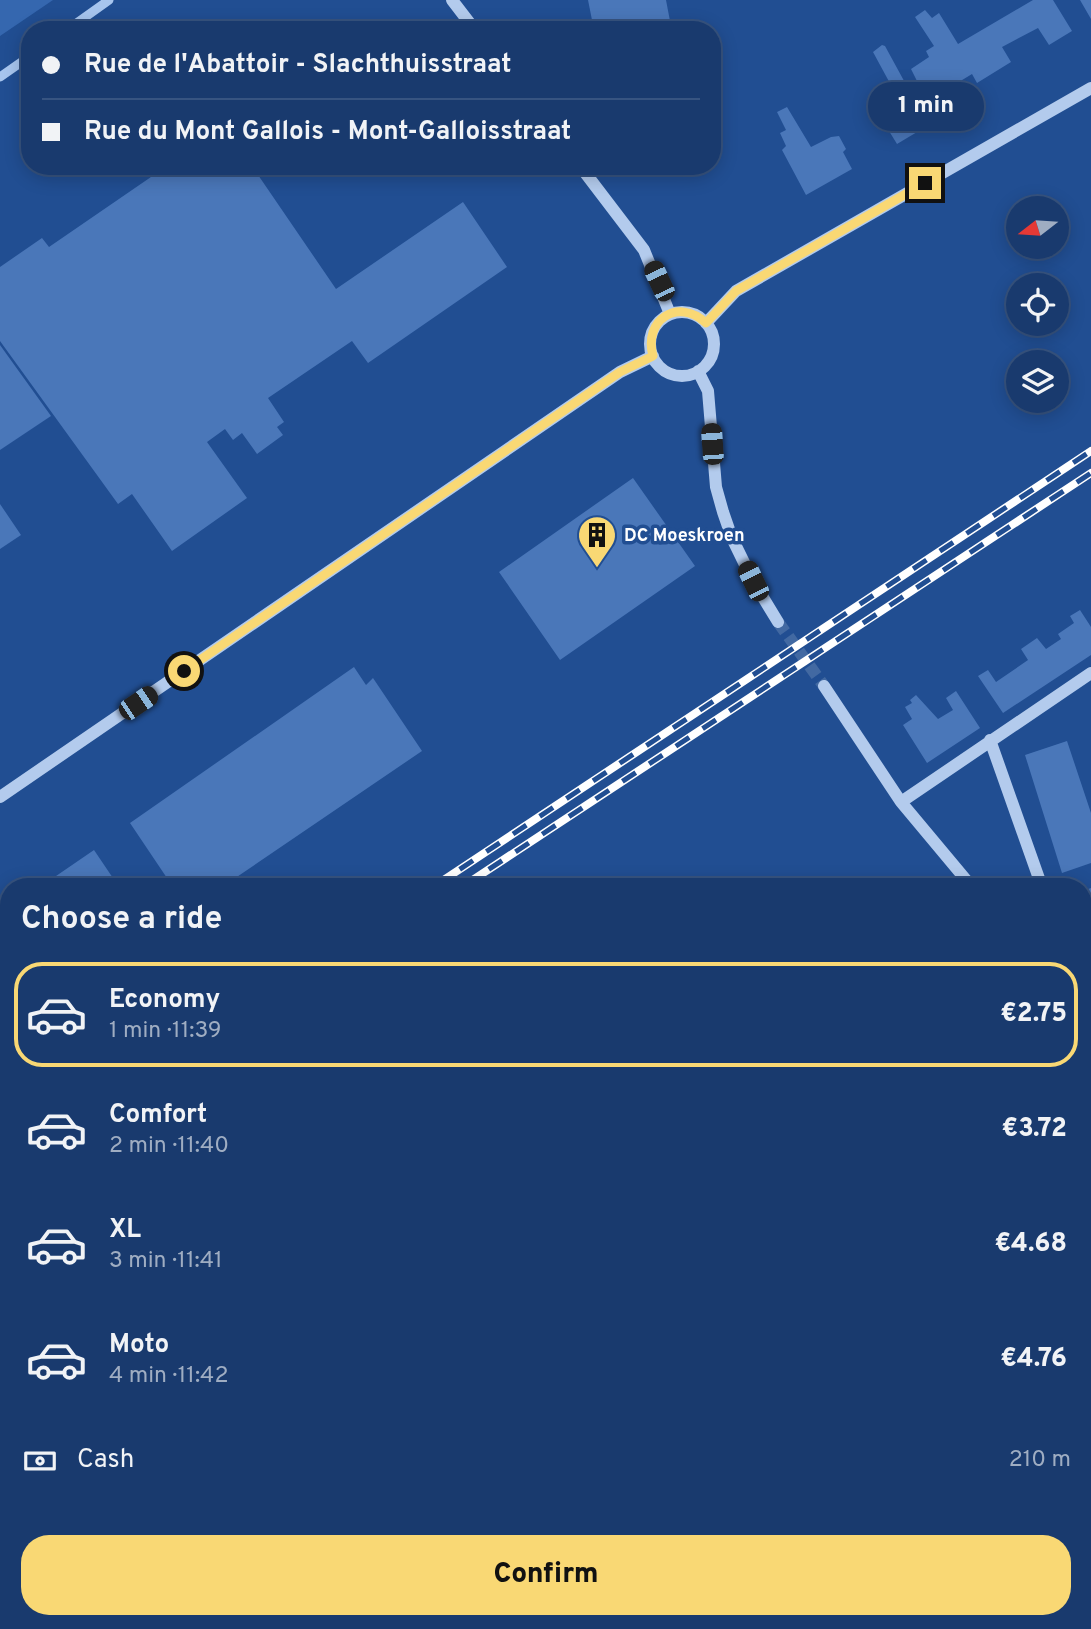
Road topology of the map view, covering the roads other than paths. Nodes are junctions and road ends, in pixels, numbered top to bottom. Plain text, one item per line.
1 (452, 0) edge
2 (467, 21) edge
3 (1091, 88) edge
4 (587, 175) edge
5 (670, 314) junction
6 (706, 323) junction
7 (653, 356) junction
8 (698, 371) junction
9 (778, 622) tunnel mouth
10 (1091, 673) edge
11 (824, 687) tunnel mouth
12 (990, 740) junction
13 (0, 797) edge
14 (901, 802) junction
15 (964, 878) edge
16 (1039, 878) edge

1 - 2 street
3 - 6 street
4 - 5 street
5 - 6 street
5 - 7 street
6 - 8 street
7 - 8 street
7 - 13 street
8 - 9 street
10 - 12 street
11 - 14 street
12 - 14 street
12 - 16 street
14 - 15 street

